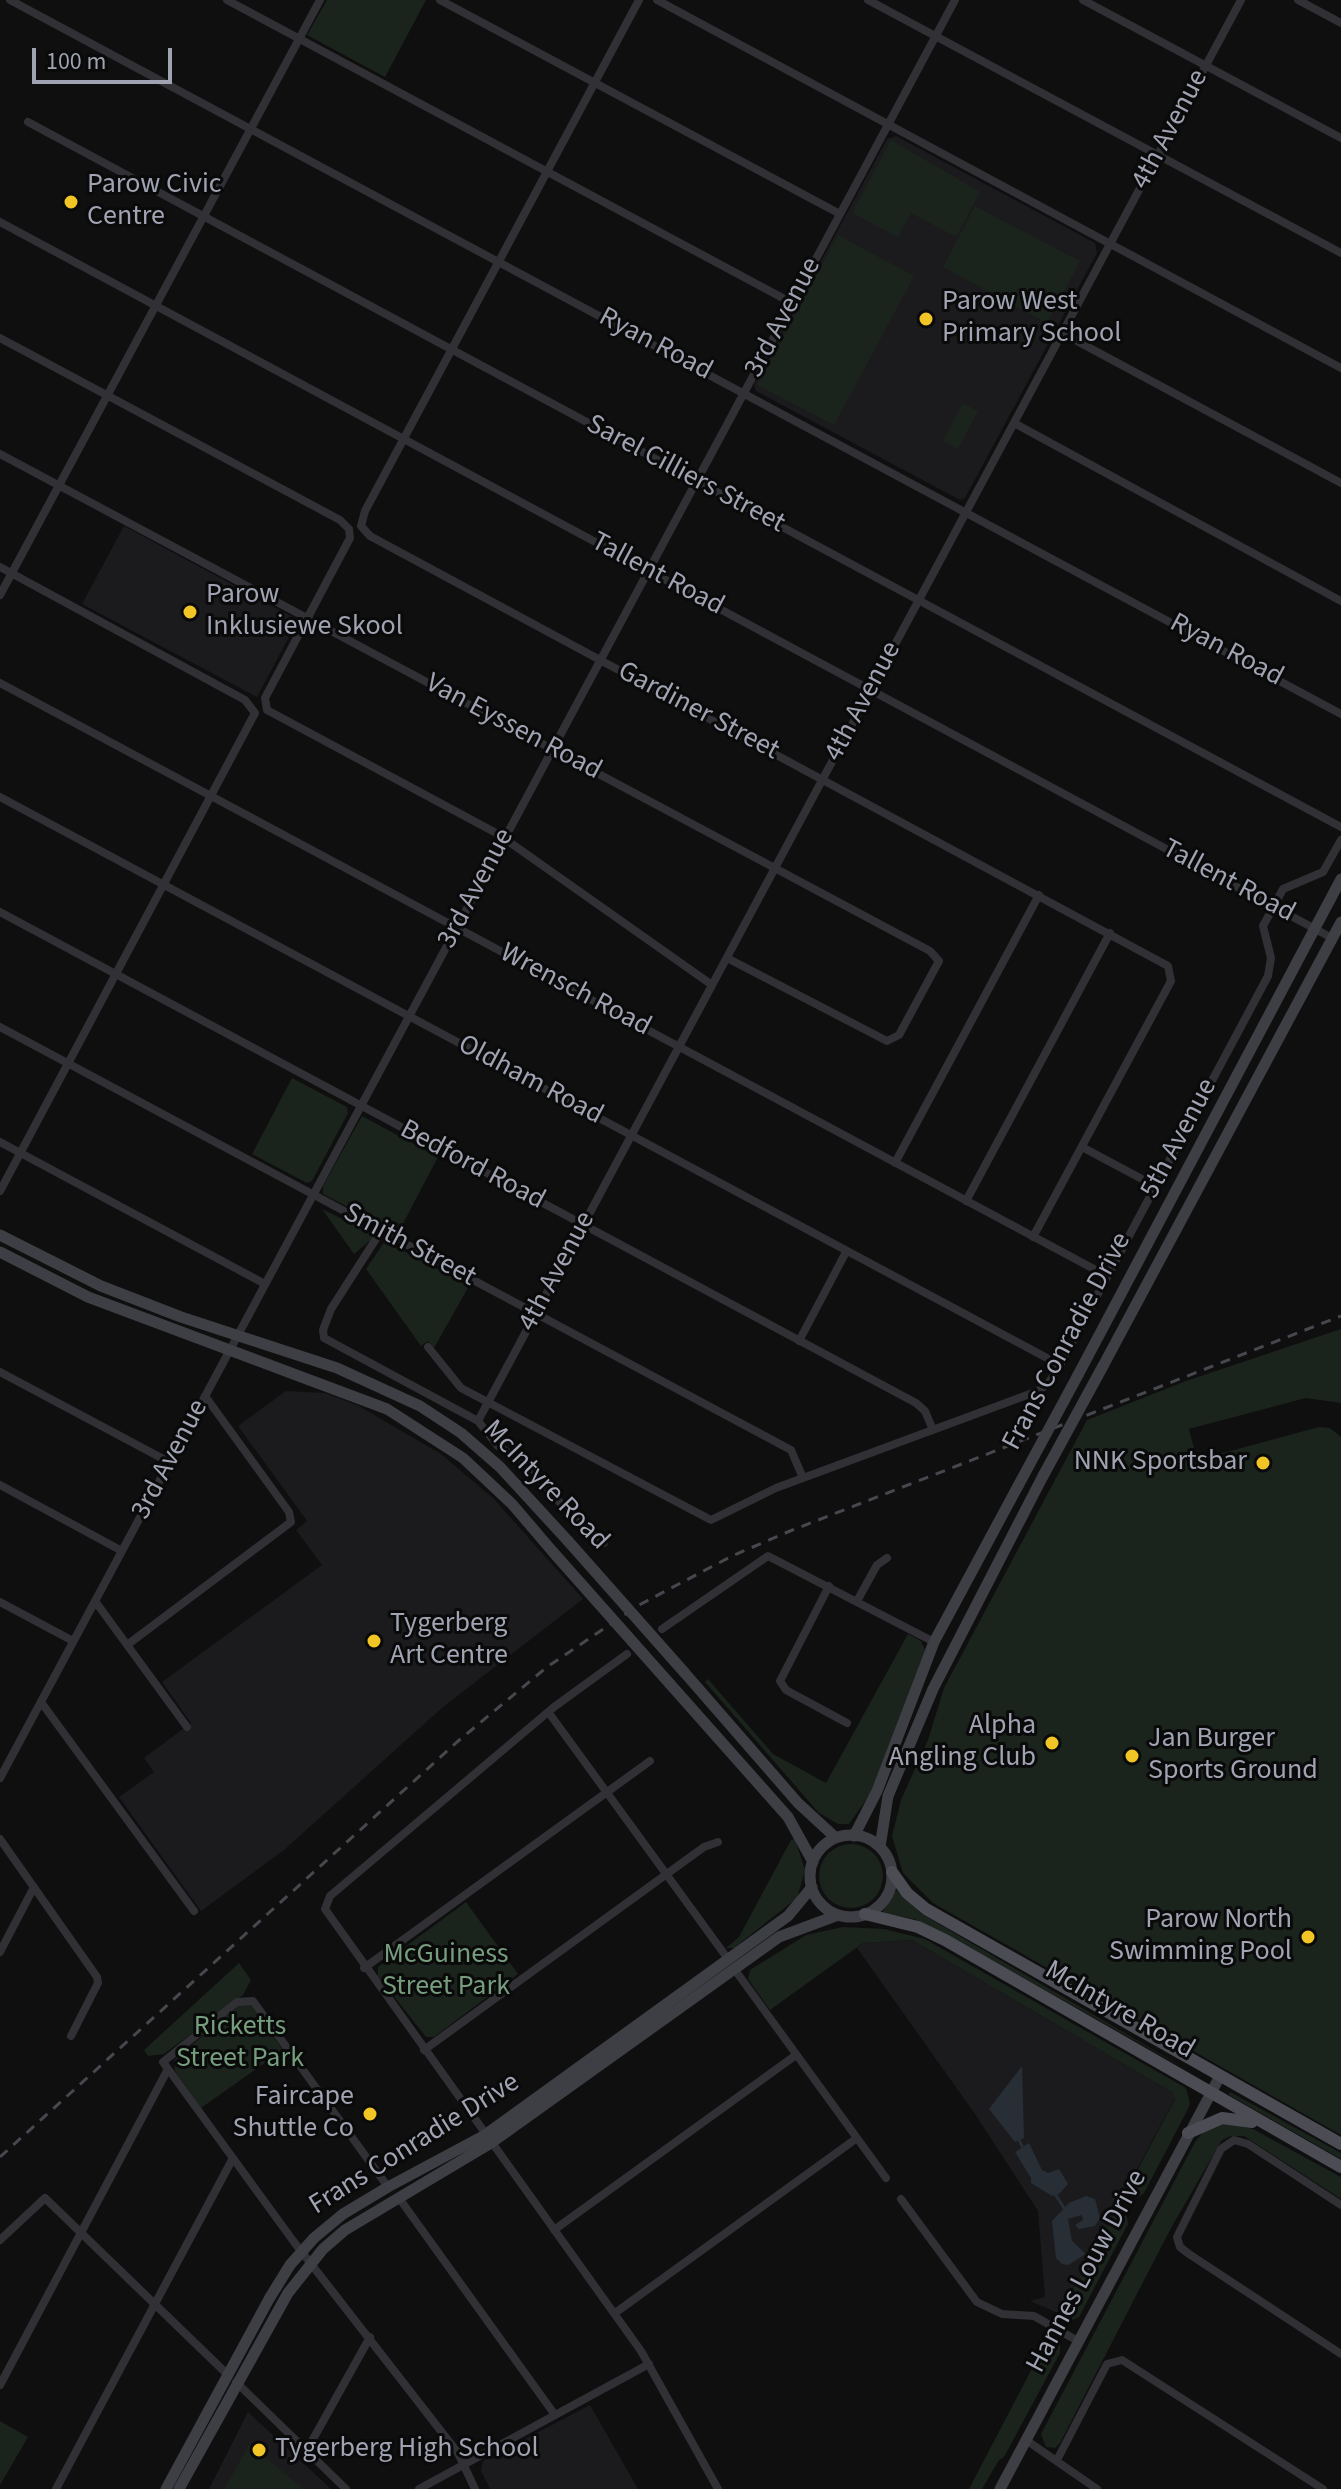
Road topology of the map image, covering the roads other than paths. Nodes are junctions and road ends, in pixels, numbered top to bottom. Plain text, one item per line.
1 (10, 0) edge
2 (227, 0) edge
3 (320, 0) edge
4 (440, 0) edge
5 (639, 0) edge
6 (657, 0) edge
7 (868, 0) edge
8 (955, 0) edge
9 (1083, 0) edge
10 (1241, 0) edge
11 (1298, 0) edge
12 (1341, 23) edge
13 (936, 36) junction
14 (299, 39) junction
15 (1205, 66) junction
16 (595, 82) junction
17 (28, 122) dead end
18 (888, 124) junction
19 (251, 128) junction
20 (1341, 138) edge
21 (1158, 154) junction
22 (547, 171) junction
23 (840, 214) junction
24 (203, 217) junction
25 (0, 222) edge
26 (1110, 243) junction
27 (1341, 253) edge
28 (499, 262) junction
29 (792, 303) junction
30 (157, 304) junction
31 (1062, 333) junction
32 (0, 338) edge
33 (452, 349) junction
34 (1341, 368) edge
35 (744, 392) junction
36 (107, 395) junction
37 (1014, 423) junction
38 (403, 439) junction
39 (0, 454) edge
40 (696, 481) junction
41 (1341, 483) edge
42 (59, 485) junction
43 (967, 512) junction
44 (0, 567) edge
45 (648, 571) junction
46 (11, 574) junction
47 (0, 595) edge
48 (919, 600) junction
49 (1341, 601) edge
50 (308, 618) junction
51 (600, 660) junction
52 (0, 683) edge
53 (870, 690) junction
54 (1341, 714) edge
55 (552, 749) junction
56 (823, 779) junction
57 (212, 796) junction
58 (0, 797) edge
59 (1341, 827) edge
60 (504, 839) junction
61 (1341, 840) edge
62 (775, 869) junction
63 (1341, 879) edge
64 (165, 885) junction
65 (1039, 895) junction
66 (1274, 907) junction
67 (0, 912) edge
68 (1341, 922) edge
69 (456, 927) junction
70 (1314, 929) junction
71 (1110, 933) junction
72 (1332, 938) junction
73 (727, 958) junction
74 (117, 974) junction
75 (712, 985) junction
76 (409, 1016) junction
77 (0, 1027) edge
78 (679, 1047) junction
79 (69, 1064) junction
80 (361, 1106) junction
81 (631, 1136) junction
82 (0, 1142) edge
83 (1082, 1147) junction
84 (20, 1153) junction
85 (895, 1163) junction
86 (1155, 1186) junction
87 (0, 1191) edge
88 (313, 1194) junction
89 (966, 1201) junction
90 (583, 1225) junction
91 (381, 1231) junction
92 (0, 1235) edge
93 (1033, 1237) junction
94 (0, 1252) edge
95 (846, 1252) junction
96 (1107, 1276) junction
97 (265, 1284) junction
98 (536, 1314) junction
99 (237, 1336) junction
100 (799, 1341) junction
101 (428, 1347) dead end
102 (229, 1350) junction
103 (1060, 1365) junction
104 (0, 1372) edge
105 (205, 1396) junction
106 (487, 1403) junction
107 (478, 1421) junction
108 (933, 1430) junction
109 (169, 1462) junction
110 (803, 1478) junction
111 (0, 1485) edge
112 (604, 1543) dead end
113 (122, 1551) junction
114 (887, 1558) dead end
115 (829, 1586) junction
116 (95, 1601) junction
117 (857, 1601) junction
118 (0, 1602) edge
119 (662, 1629) dead end
120 (73, 1641) junction
121 (934, 1642) junction
122 (127, 1645) junction
123 (627, 1654) dead end
124 (41, 1702) junction
125 (549, 1713) junction
126 (847, 1723) dead end
127 (187, 1727) dead end
128 (650, 1761) dead end
129 (0, 1778) edge
130 (606, 1792) junction
131 (854, 1836) junction
132 (836, 1838) junction
133 (0, 1839) edge
134 (718, 1842) dead end
135 (880, 1847) junction
136 (813, 1862) junction
137 (892, 1872) junction
138 (666, 1874) junction
139 (34, 1887) junction
140 (812, 1887) junction
141 (194, 1911) dead end
142 (865, 1914) junction
143 (838, 1915) junction
144 (0, 1952) edge
145 (732, 1965) junction
146 (364, 1968) junction
147 (71, 2036) dead end
148 (424, 2050) junction
149 (796, 2055) junction
150 (166, 2066) junction
151 (1219, 2078) junction
152 (1211, 2092) junction
153 (1270, 2128) junction
154 (1188, 2133) junction
155 (857, 2138) junction
156 (488, 2139) junction
157 (1341, 2144) edge
158 (233, 2158) junction
159 (1341, 2167) edge
160 (886, 2178) dead end
161 (388, 2187) junction
162 (399, 2198) junction
163 (901, 2199) dead end
164 (1341, 2205) edge
165 (554, 2230) junction
166 (80, 2231) junction
167 (0, 2240) edge
168 (302, 2251) junction
169 (311, 2262) junction
170 (155, 2304) junction
171 (615, 2313) junction
172 (370, 2337) junction
173 (1078, 2341) junction
174 (1341, 2354) edge
175 (649, 2364) junction
176 (231, 2378) junction
177 (0, 2385) edge
178 (555, 2415) junction
179 (1026, 2440) junction
180 (307, 2450) junction
181 (1057, 2460) junction
182 (463, 2464) junction
183 (56, 2489) edge
184 (166, 2489) edge
185 (179, 2489) edge
186 (346, 2489) edge
187 (419, 2489) edge
188 (475, 2489) edge
189 (718, 2489) edge
190 (1000, 2489) edge
191 (1097, 2489) edge
192 (1323, 2489) edge

1 - 19 street, Ryan Road
2 - 14 street
3 - 14 street
4 - 16 street
5 - 16 street
6 - 18 street
7 - 13 street
8 - 13 street, 3rd Avenue
9 - 15 street
10 - 15 street, 4th Avenue
11 - 12 street
13 - 18 street, 3rd Avenue
13 - 21 street
14 - 19 street
14 - 22 street
15 - 20 street
15 - 21 street, 4th Avenue
16 - 22 street
16 - 23 street
17 - 24 street, Sarel Cilliers Street
18 - 23 street, 3rd Avenue
18 - 26 street
19 - 24 street
19 - 28 street, Ryan Road
21 - 26 street, 4th Avenue
21 - 27 street
22 - 28 street
22 - 29 street
23 - 29 street, 3rd Avenue
24 - 30 street
24 - 33 street, Sarel Cilliers Street
25 - 30 street, Tallent Road
26 - 31 street, 4th Avenue
26 - 34 street
28 - 33 street
28 - 35 street, Ryan Road
29 - 35 street, 3rd Avenue
30 - 36 street
30 - 38 street, Tallent Road
31 - 37 street, 4th Avenue
31 - 41 street
32 - 36 street
33 - 38 street
33 - 40 street, Sarel Cilliers Street
35 - 40 street, 3rd Avenue
35 - 43 street, Ryan Road
36 - 42 street
36 - 50 street
37 - 43 street, 4th Avenue
37 - 49 street
38 - 45 street, Tallent Road
38 - 51 street, Gardiner Street
39 - 42 street, Van Eyssen Road
40 - 45 street, 3rd Avenue
40 - 48 street, Sarel Cilliers Street
42 - 46 street
42 - 50 street, Van Eyssen Road
43 - 48 street, 4th Avenue
43 - 54 street, Ryan Road
44 - 46 street
45 - 51 street, 3rd Avenue
45 - 53 street, Tallent Road
46 - 47 street
46 - 57 street
48 - 53 street, 4th Avenue
48 - 59 street, Sarel Cilliers Street
50 - 55 street, Van Eyssen Road
50 - 60 street
51 - 55 street, 3rd Avenue
51 - 56 street, Gardiner Street
52 - 57 street, Wrensch Road
53 - 56 street, 4th Avenue
53 - 66 street, Tallent Road
55 - 60 street, 3rd Avenue
55 - 62 street, Van Eyssen Road
56 - 62 street, 4th Avenue
56 - 65 street, Gardiner Street
57 - 64 street
57 - 69 street, Wrensch Road
58 - 64 street, Oldham Road
60 - 69 street, 3rd Avenue
60 - 75 street
61 - 66 street
62 - 73 street, 4th Avenue
62 - 73 street, Van Eyssen Road
63 - 70 main road, Frans Conradie Drive
64 - 74 street
64 - 76 street, Oldham Road
65 - 71 street, Gardiner Street
65 - 85 street
66 - 70 street, Tallent Road
66 - 86 street, 5th Avenue
67 - 74 street, Bedford Road
68 - 72 main road, Frans Conradie Drive
69 - 76 street, 3rd Avenue
69 - 78 street, Wrensch Road
70 - 72 street, Tallent Road
70 - 121 main road, Frans Conradie Drive, bridge
71 - 83 street, Gardiner Street
71 - 89 street
72 - 135 main road, Frans Conradie Drive, bridge
73 - 75 street, 4th Avenue
74 - 79 street
74 - 80 street, Bedford Road
75 - 78 street, 4th Avenue
76 - 80 street, 3rd Avenue
76 - 81 street, Oldham Road
77 - 79 street, Smith Street
78 - 81 street, 4th Avenue
78 - 85 street, Wrensch Road
79 - 84 street
79 - 88 street, Smith Street
80 - 88 street, 3rd Avenue
80 - 90 street, Bedford Road
81 - 90 street, 4th Avenue
81 - 95 street, Oldham Road
82 - 84 street
83 - 86 street
83 - 93 street
84 - 87 street
84 - 97 street
85 - 89 street, Wrensch Road
86 - 96 street, 5th Avenue
88 - 91 street, Smith Street
88 - 97 street, 3rd Avenue
89 - 93 street, Wrensch Road
90 - 98 street, 4th Avenue
90 - 100 street, Bedford Road
91 - 98 street, Smith Street
91 - 107 street
92 - 99 main road, McIntyre Road
93 - 96 street, Wrensch Road
94 - 102 main road, McIntyre Road
95 - 100 street
95 - 103 street, Oldham Road
96 - 103 street, 5th Avenue
97 - 99 street, 3rd Avenue
98 - 106 street, 4th Avenue
98 - 110 street, Smith Street
99 - 102 street, 3rd Avenue
99 - 132 main road, McIntyre Road, bridge
100 - 108 street, Bedford Road
101 - 106 street
102 - 105 street, 3rd Avenue
102 - 136 main road, McIntyre Road, bridge
103 - 108 street, 5th Avenue
104 - 109 street
105 - 109 street, 3rd Avenue
105 - 122 street
106 - 107 street, 4th Avenue
106 - 110 street, 5th Avenue
107 - 112 street
108 - 110 street, 5th Avenue
109 - 113 street, 3rd Avenue
111 - 113 street
113 - 116 street, 3rd Avenue
114 - 117 street
115 - 117 street
115 - 119 street
115 - 126 street
116 - 120 street, 3rd Avenue
116 - 122 street
117 - 121 street
118 - 120 street
120 - 124 street, 3rd Avenue
121 - 131 main road, Frans Conradie Drive
122 - 127 street
123 - 125 street
124 - 129 street, 3rd Avenue
124 - 141 street
125 - 130 street
125 - 146 street
128 - 130 street
130 - 138 street
130 - 146 street
131 - 132 main road
131 - 135 main road
132 - 136 main road
133 - 139 street
134 - 138 street
135 - 137 main road
136 - 140 main road
137 - 142 main road
137 - 151 main road, McIntyre Road
138 - 145 street
138 - 148 street
139 - 144 street
139 - 147 street
140 - 143 main road
140 - 145 main road, Frans Conradie Drive
142 - 143 main road
142 - 152 main road, McIntyre Road
143 - 145 main road, Frans Conradie Drive
145 - 149 street
145 - 156 main road, Frans Conradie Drive
146 - 148 street
148 - 156 street
149 - 155 street
149 - 165 street
150 - 158 street
150 - 161 street
150 - 166 street
151 - 152 main road, Hannes Louw Drive
151 - 157 main road, McIntyre Road
152 - 153 main road, McIntyre Road
152 - 154 main road, Hannes Louw Drive
153 - 154 main road
153 - 159 main road, McIntyre Road
154 - 173 main road, Hannes Louw Drive
155 - 160 street
155 - 171 street
156 - 161 main road, Frans Conradie Drive
156 - 162 main road, Frans Conradie Drive
156 - 165 street
158 - 168 street
158 - 170 street
161 - 168 main road, Frans Conradie Drive
162 - 169 main road, Frans Conradie Drive
162 - 178 street
163 - 173 street
164 - 174 street
165 - 171 street
166 - 167 street
166 - 170 street
166 - 177 street
168 - 169 street
168 - 176 main road, Frans Conradie Drive
169 - 172 street
169 - 176 main road, Frans Conradie Drive
170 - 176 street
170 - 183 street
171 - 175 street
172 - 180 street
172 - 182 street
173 - 179 main road, Hannes Louw Drive
175 - 178 street
175 - 189 street
176 - 180 street
176 - 184 main road, Frans Conradie Drive
176 - 185 main road, Frans Conradie Drive
178 - 182 street
179 - 181 street
179 - 190 main road, Hannes Louw Drive
180 - 186 street
181 - 191 street
181 - 192 street
182 - 187 street
182 - 188 street

